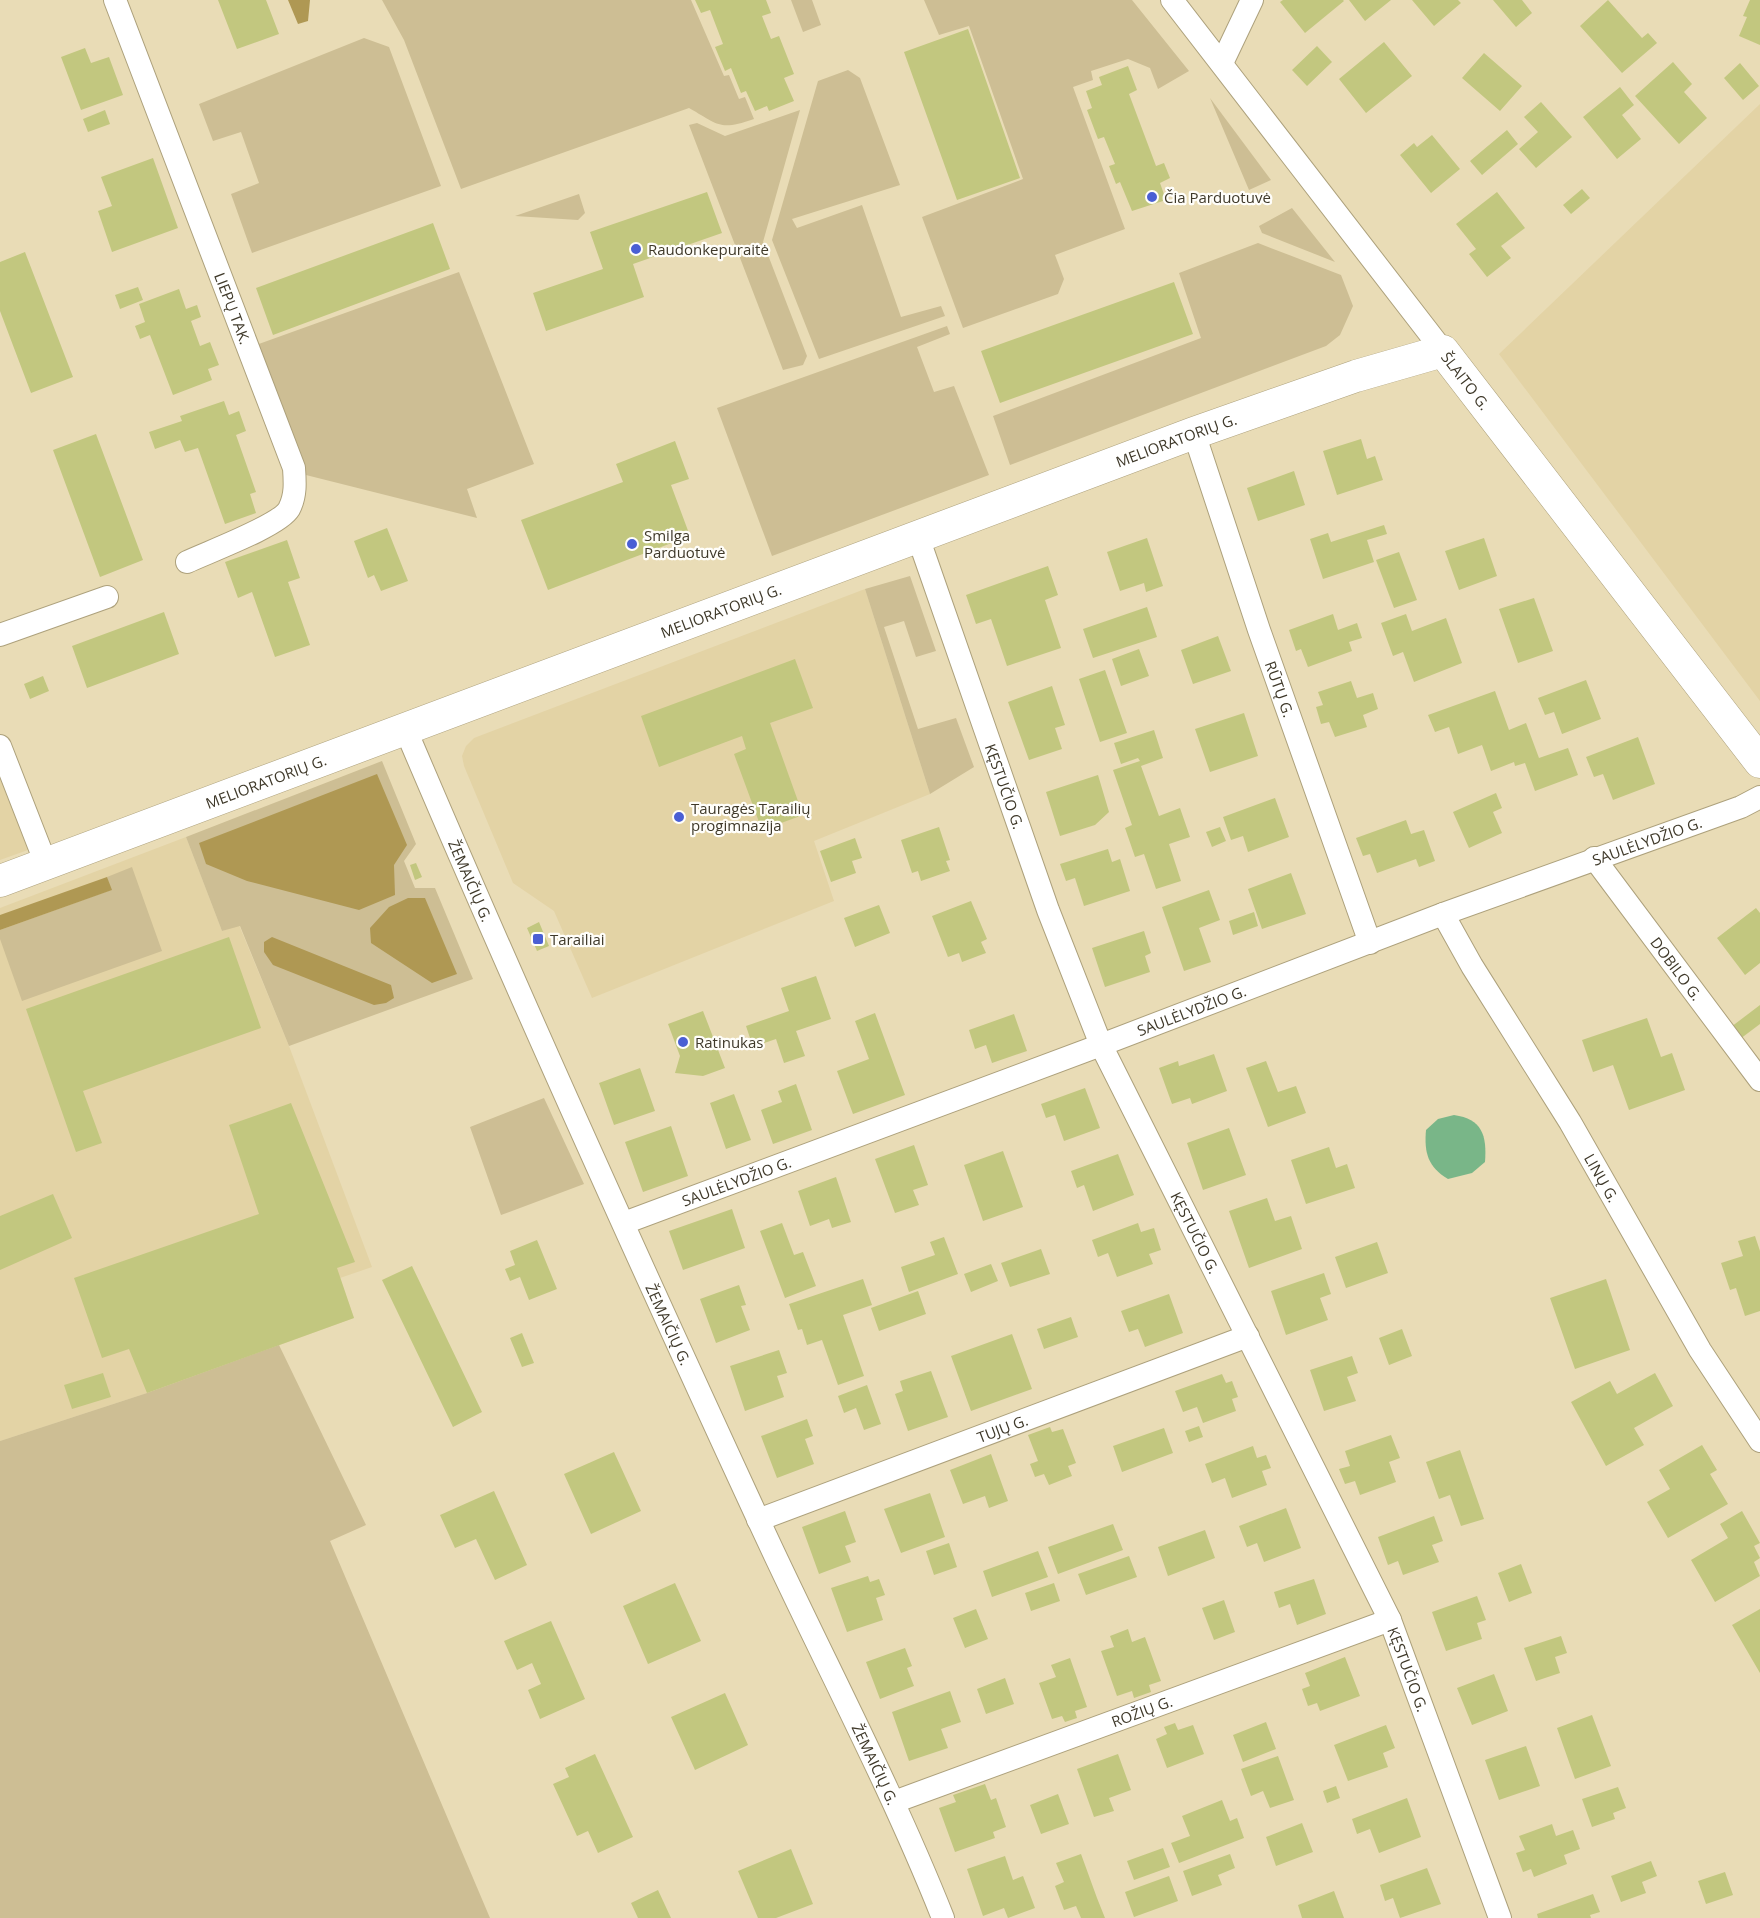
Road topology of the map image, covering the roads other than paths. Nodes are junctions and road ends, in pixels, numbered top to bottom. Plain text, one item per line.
1 (116, 0) edge
2 (1172, 0) edge
3 (1252, 0) edge
4 (1222, 63) junction
5 (1443, 351) junction
6 (1194, 433) junction
7 (918, 537) junction
8 (187, 562) dead end
9 (107, 597) dead end
10 (0, 635) edge
11 (405, 728) junction
12 (0, 746) edge
13 (1760, 762) edge
14 (1760, 797) edge
15 (1593, 858) junction
16 (46, 864) junction
17 (0, 881) edge
18 (1443, 914) junction
19 (1370, 943) junction
20 (1101, 1045) junction
21 (1760, 1080) edge
22 (624, 1223) junction
23 (1248, 1336) junction
24 (1752, 1410) edge
25 (1760, 1441) edge
26 (758, 1520) junction
27 (1390, 1620) junction
28 (894, 1803) junction
29 (943, 1918) edge
30 (1500, 1918) edge

1 - 8 street, LIEPŲ TAK.
2 - 4 street, ŠLAITO G.
3 - 4 street
4 - 5 street, ŠLAITO G.
5 - 6 main road, MELIORATORIŲ G.
5 - 13 main road, ŠLAITO G.
6 - 7 main road, MELIORATORIŲ G.
6 - 19 street, RŪTŲ G.
7 - 11 main road, MELIORATORIŲ G.
7 - 20 street, KĘSTUČIO G.
9 - 10 street
11 - 16 main road, MELIORATORIŲ G.
11 - 22 street, ŽEMAIČIŲ G.
12 - 16 street
14 - 15 street, SAULĖLYDŽIO G.
15 - 18 street, SAULĖLYDŽIO G.
15 - 21 street, DOBILO G.
16 - 17 main road, MELIORATORIŲ G.
18 - 19 street, SAULĖLYDŽIO G.
18 - 24 street, LINŲ G.
19 - 20 street, SAULĖLYDŽIO G.
20 - 22 street, SAULĖLYDŽIO G.
20 - 23 street, KĘSTUČIO G.
22 - 26 street, ŽEMAIČIŲ G.
23 - 26 street, TUJŲ G.
23 - 27 street, KĘSTUČIO G.
24 - 25 street, LINŲ G.
26 - 28 street, ŽEMAIČIŲ G.
27 - 28 street, ROŽIŲ G.
27 - 30 street, KĘSTUČIO G.
28 - 29 street, ŽEMAIČIŲ G.

